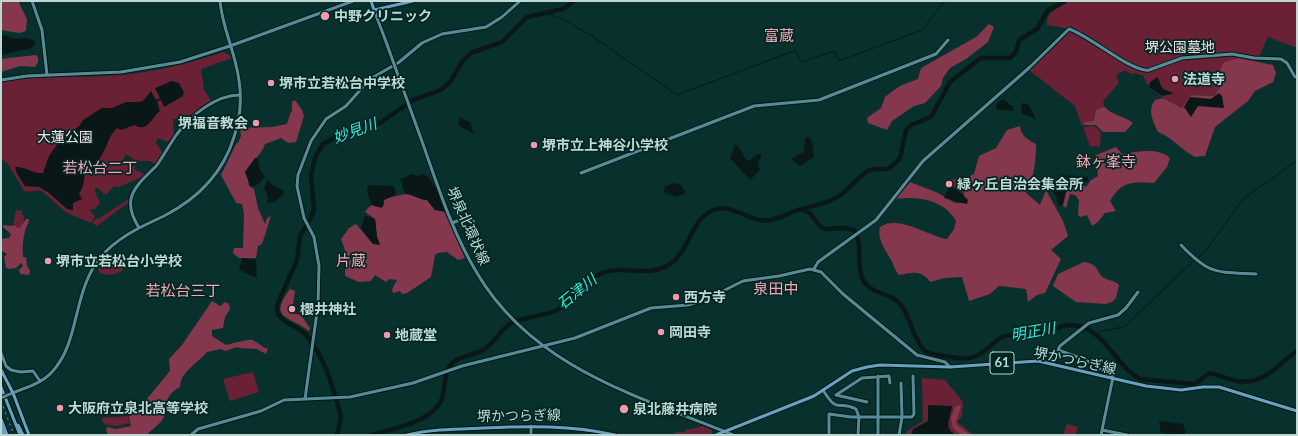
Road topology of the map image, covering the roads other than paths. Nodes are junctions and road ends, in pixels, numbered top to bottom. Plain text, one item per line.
1 (32, 1) edge
2 (220, 1) edge
3 (353, 1) edge
4 (371, 1) edge
5 (413, 1) edge
6 (520, 1) edge
7 (374, 10) junction
8 (948, 40) dead end
9 (230, 46) junction
10 (47, 75) junction
11 (1295, 77) dead end
12 (1, 80) edge
13 (240, 95) junction
14 (581, 173) dead end
15 (452, 222) junction
16 (139, 228) junction
17 (1181, 244) dead end
18 (480, 248) dead end
19 (814, 269) junction
20 (1256, 274) dead end
21 (1138, 292) dead end
22 (544, 347) junction
23 (1, 353) edge
24 (950, 367) junction
25 (1, 370) edge
26 (878, 376) junction
27 (914, 376) dead end
28 (1113, 380) junction
29 (40, 381) junction
30 (901, 383) dead end
31 (890, 384) dead end
32 (1, 387) edge
33 (823, 390) junction
34 (12, 394) junction
35 (1, 398) edge
36 (305, 399) junction
37 (867, 402) dead end
38 (1297, 411) edge
39 (878, 416) junction
40 (859, 417) junction
41 (902, 417) junction
42 (1, 419) edge
43 (531, 426) junction
44 (1, 427) edge
45 (1102, 430) junction
46 (725, 432) junction
47 (421, 434) edge
48 (4, 435) edge
49 (7, 435) edge
50 (21, 435) edge
51 (29, 435) edge
52 (191, 435) edge
53 (407, 435) edge
54 (531, 435) edge
55 (615, 435) edge
56 (716, 435) edge
57 (733, 435) edge
58 (829, 435) edge
59 (858, 435) edge
60 (878, 435) edge
61 (899, 435) edge
62 (1101, 435) edge
63 (1127, 435) edge

1 - 10 street
2 - 9 street
3 - 9 street
4 - 7 main road
5 - 7 main road
6 - 36 street
7 - 15 street, 堺泉北環状線, bridge
8 - 14 street
9 - 10 street
9 - 13 street
10 - 12 street
11 - 19 street
13 - 16 street
13 - 16 street
15 - 18 street
15 - 22 street, 堺泉北環状線
16 - 29 street
17 - 20 street
19 - 22 street
19 - 24 street
21 - 28 street
22 - 36 street
22 - 46 street, 堺泉北環状線
23 - 29 street
24 - 28 main road, 堺かつらぎ線 / 61
24 - 33 main road, 堺かつらぎ線 / 61
25 - 34 main road
26 - 31 street
26 - 37 street
26 - 39 street
27 - 41 street
28 - 38 main road, 堺かつらぎ線 / 61
28 - 45 street
29 - 34 street
30 - 41 street
32 - 50 main road
33 - 40 street
33 - 46 main road, 堺かつらぎ線 / 61
34 - 35 street, bridge
34 - 51 main road
36 - 52 street
39 - 40 street
39 - 41 street
39 - 60 street
40 - 58 street
40 - 59 street
41 - 61 street
42 - 49 main road
43 - 47 main road, 堺かつらぎ線
43 - 54 street
43 - 55 main road, 堺かつらぎ線
44 - 48 main road
45 - 62 street
45 - 63 street
46 - 56 main road, 堺かつらぎ線 / 61
46 - 57 street, 堺泉北環状線
47 - 53 main road, 堺かつらぎ線

